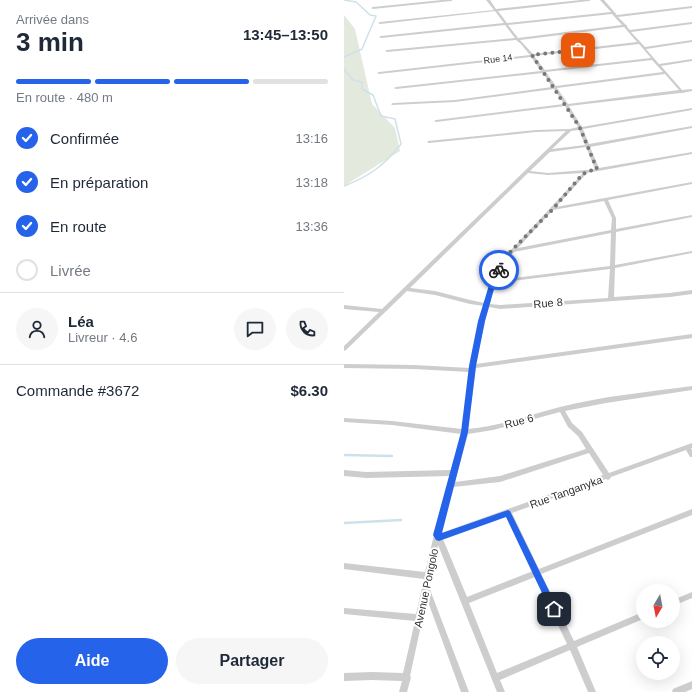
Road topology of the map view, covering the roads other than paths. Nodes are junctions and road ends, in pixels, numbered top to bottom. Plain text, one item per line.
1 (451, 0) edge
2 (488, 0) edge
3 (589, 0) edge
4 (603, 0) edge
5 (609, 0) edge
6 (692, 7) edge
7 (373, 8) dead end
8 (495, 10) junction
9 (613, 12) junction
10 (617, 16) junction
11 (380, 23) dead end
12 (692, 23) edge
13 (506, 24) junction
14 (626, 26) junction
15 (630, 31) junction
16 (382, 37) dead end
17 (517, 39) junction
18 (692, 41) edge
19 (640, 43) junction
20 (644, 48) junction
21 (387, 51) dead end
22 (532, 55) junction
23 (654, 59) junction
24 (692, 60) edge
25 (659, 65) junction
26 (543, 72) junction
27 (379, 73) dead end
28 (666, 73) junction
29 (396, 88) dead end
30 (554, 88) junction
31 (692, 90) edge
32 (682, 92) junction
33 (393, 104) dead end
34 (567, 106) junction
35 (692, 109) edge
36 (436, 122) dead end
37 (692, 127) edge
38 (580, 128) junction
39 (570, 130) junction
40 (429, 142) dead end
41 (587, 146) junction
42 (550, 151) junction
43 (692, 153) edge
44 (597, 169) junction
45 (589, 171) junction
46 (526, 172) junction
47 (692, 183) edge
48 (606, 199) junction
49 (553, 209) junction
50 (692, 216) edge
51 (615, 231) junction
52 (511, 251) junction
53 (692, 252) edge
54 (614, 267) junction
55 (493, 282) junction
56 (406, 289) junction
57 (692, 292) edge
58 (611, 298) junction
59 (486, 305) junction
60 (344, 307) edge
61 (383, 311) junction
62 (692, 336) edge
63 (344, 348) edge
64 (344, 366) edge
65 (473, 368) junction
66 (692, 388) edge
67 (561, 410) junction
68 (344, 420) edge
69 (464, 432) junction
70 (689, 446) edge
71 (590, 450) junction
72 (692, 455) edge
73 (344, 473) edge
74 (453, 473) junction
75 (608, 477) junction
76 (450, 485) junction
77 (692, 512) edge
78 (508, 513) junction
79 (438, 536) junction
80 (344, 566) edge
81 (536, 573) junction
82 (429, 576) junction
83 (427, 588) junction
84 (692, 595) edge
85 (680, 600) edge
86 (465, 601) junction
87 (344, 611) edge
88 (420, 618) junction
89 (636, 618) edge
90 (572, 645) junction
91 (344, 677) edge
92 (407, 677) junction
93 (496, 678) junction
94 (692, 685) edge
95 (403, 692) edge
96 (465, 692) edge
97 (500, 692) edge
98 (592, 692) edge
99 (676, 692) edge

1 - 7 street
2 - 8 street
3 - 8 street
4 - 5 street
4 - 9 street
6 - 10 street
8 - 11 street
8 - 13 street
9 - 10 street
9 - 13 street
10 - 14 street
12 - 15 street
13 - 16 street
13 - 17 street
14 - 15 street
14 - 17 street
15 - 19 street
17 - 21 street
17 - 22 street
18 - 20 street
19 - 20 street
19 - 22 street, Rue 14
20 - 23 street
22 - 26 street
22 - 27 street, Rue 14
23 - 25 street
23 - 26 street
24 - 25 street
25 - 28 street
26 - 29 street
26 - 30 street
28 - 30 street
28 - 32 street
30 - 33 street
30 - 34 street
31 - 32 street
32 - 34 street
34 - 36 street
34 - 38 street
35 - 38 street
37 - 41 street
38 - 39 street
38 - 41 street
39 - 40 street
39 - 42 street
41 - 42 street
41 - 44 street
42 - 46 street
43 - 44 street, Avenue Pongolo
44 - 45 street, Avenue Pongolo
45 - 46 street
45 - 49 street, Avenue Pongolo
46 - 56 street
47 - 48 street
48 - 49 street
48 - 51 street
49 - 52 street, Avenue Pongolo
50 - 51 street
51 - 52 street
51 - 54 street
52 - 55 street, Avenue Pongolo
53 - 54 street
54 - 55 street
54 - 58 street
55 - 59 street, Avenue Pongolo
56 - 59 street, Rue 8
56 - 61 street
57 - 58 street, Rue 8
58 - 59 street, Rue 8
59 - 65 street, Avenue Pongolo
60 - 61 street
61 - 63 street
62 - 65 street
64 - 65 street
65 - 69 street, Avenue Pongolo
66 - 67 street, Rue 6
67 - 69 street, Rue 6
67 - 71 street
68 - 69 street, Rue 6
69 - 74 street, Avenue Pongolo
70 - 72 street
70 - 75 street, Rue Tanganyka
71 - 75 street
71 - 76 street
73 - 74 street
74 - 76 street, Avenue Pongolo
75 - 78 street, Rue Tanganyka
76 - 79 street, Avenue Pongolo
77 - 81 street
78 - 79 street, Rue Tanganyka
78 - 81 street
79 - 82 street, Avenue Pongolo
79 - 86 street
80 - 82 street
81 - 86 street
81 - 90 street
82 - 83 street, Avenue Pongolo
83 - 88 street, Avenue Pongolo
83 - 96 street
84 - 85 street
86 - 93 street
87 - 88 street
88 - 92 street, Avenue Pongolo
89 - 90 street
90 - 93 street
90 - 98 street
91 - 92 street
92 - 95 street, Avenue Pongolo
93 - 97 street
94 - 99 street

